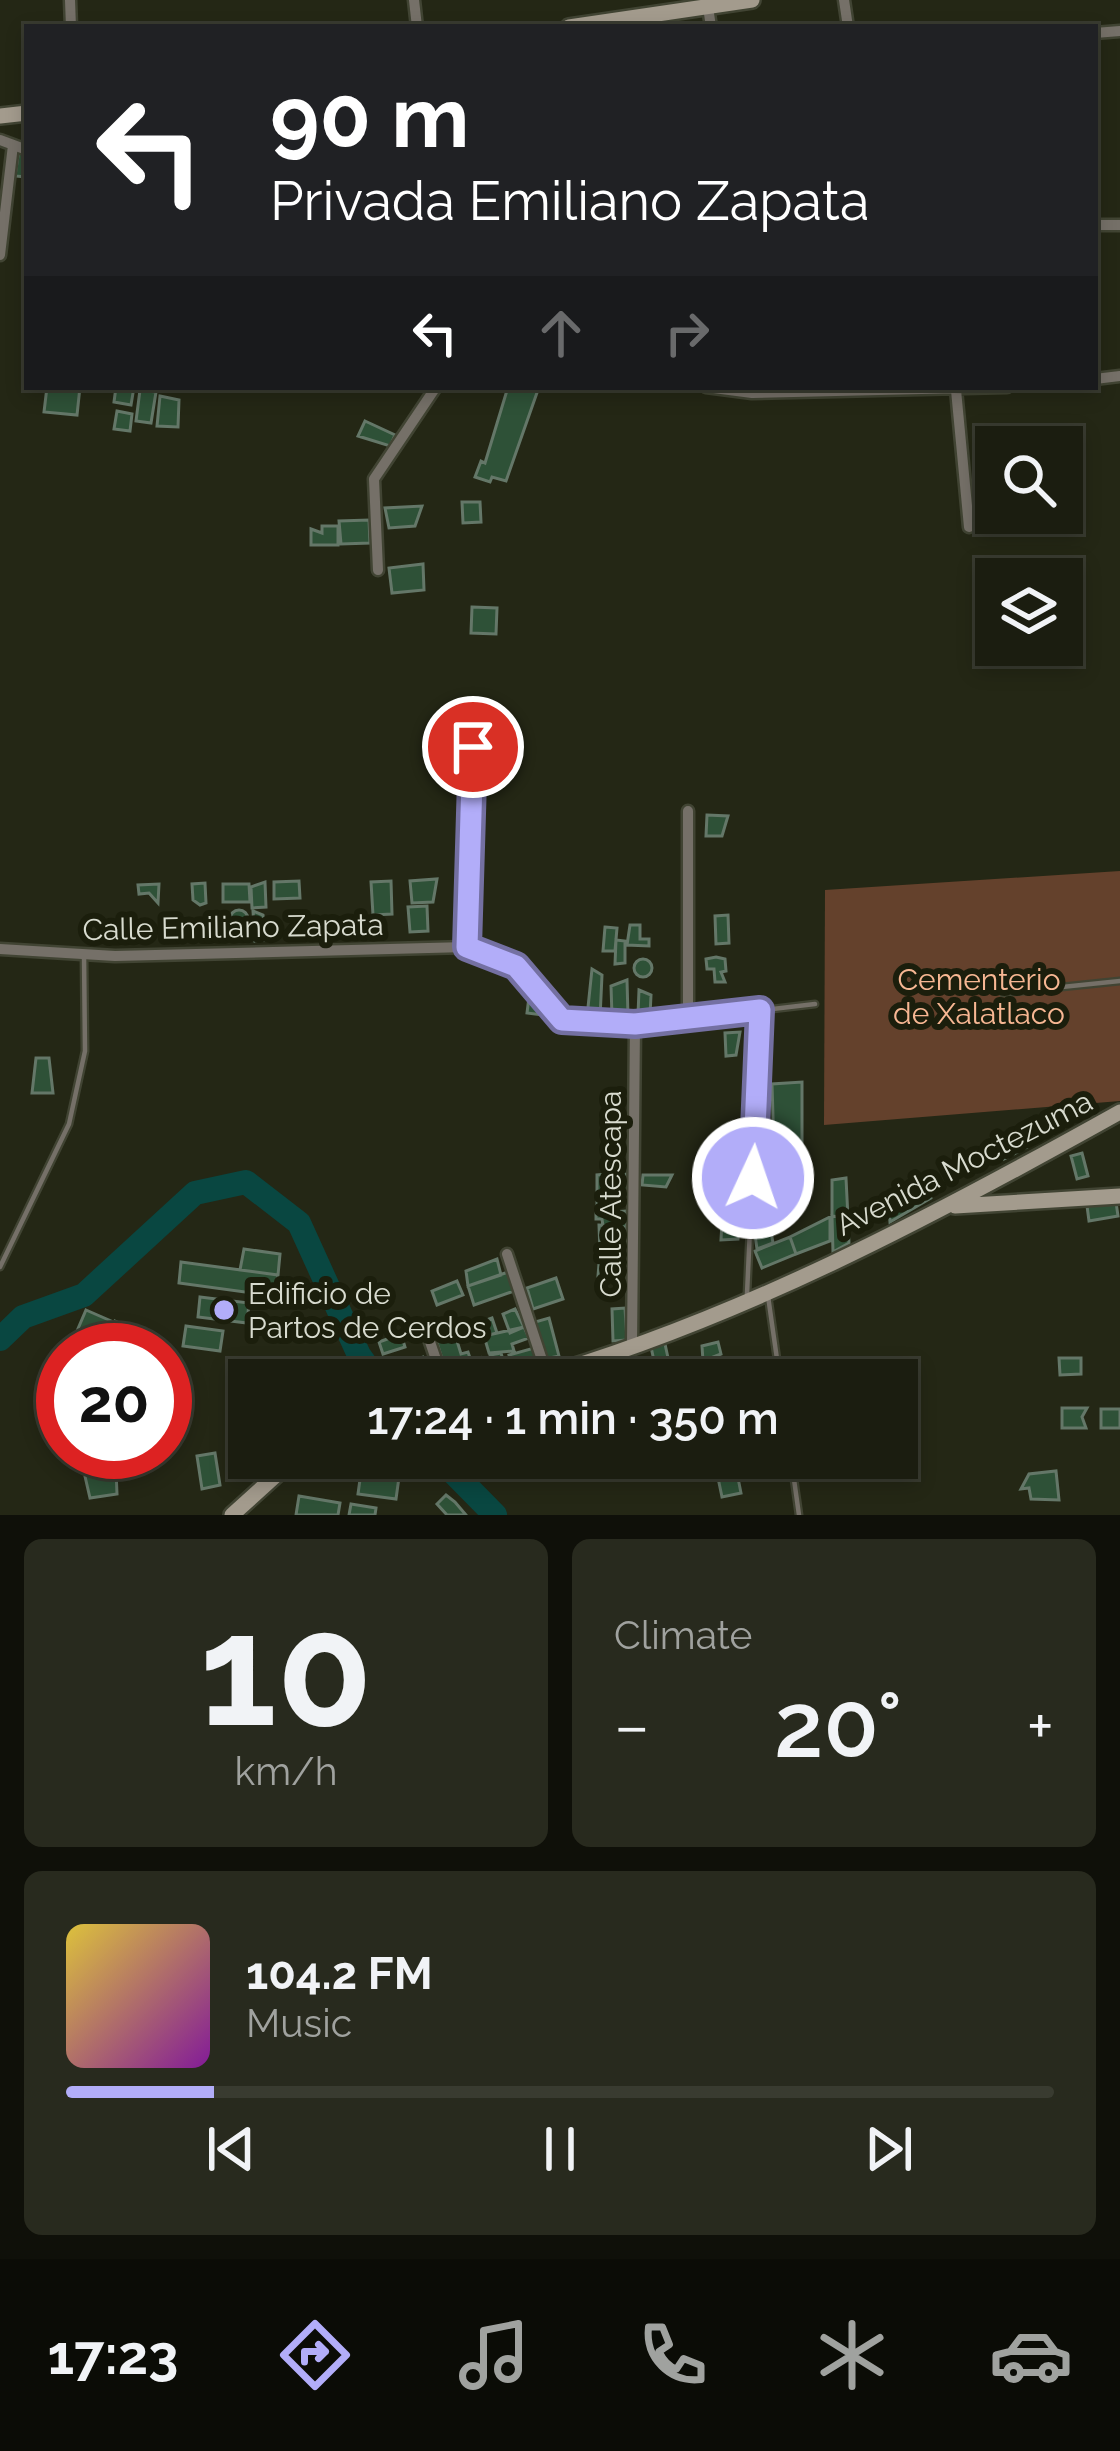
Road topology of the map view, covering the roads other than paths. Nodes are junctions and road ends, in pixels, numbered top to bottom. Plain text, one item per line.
1 (752, 0) edge
2 (702, 5) edge
3 (587, 24) edge
4 (6, 142) edge
5 (0, 255) edge
6 (434, 390) edge
7 (729, 390) edge
8 (956, 390) edge
9 (969, 527) dead end
10 (378, 570) dead end
11 (473, 747) dead end
12 (688, 811) dead end
13 (467, 947) junction
14 (0, 949) edge
15 (84, 955) junction
16 (1120, 981) edge
17 (1003, 993) dead end
18 (815, 1004) dead end
19 (760, 1010) junction
20 (688, 1019) junction
21 (635, 1024) junction
22 (1120, 1112) edge
23 (1120, 1196) edge
24 (952, 1206) junction
25 (507, 1254) dead end
26 (0, 1267) edge
27 (768, 1291) junction
28 (747, 1300) junction
29 (428, 1336) dead end
30 (632, 1345) junction
31 (436, 1359) edge
32 (542, 1359) edge
33 (592, 1359) edge
34 (777, 1359) edge
35 (272, 1479) edge
36 (794, 1479) edge
37 (232, 1515) edge
38 (799, 1515) edge

1 - 2 main road
2 - 3 main road
4 - 5 street
6 - 10 street
7 - 8 street
8 - 9 street
11 - 13 street
12 - 20 street
13 - 15 street, Calle Emiliano Zapata
13 - 21 street
14 - 15 street, Calle Emiliano Zapata
15 - 26 lane
16 - 17 lane
18 - 19 lane
19 - 20 lane
19 - 28 lane
20 - 21 street
21 - 30 street, Calle Atescapa
22 - 24 main road, Avenida Moctezuma
23 - 24 main road
24 - 27 main road, Avenida Moctezuma
25 - 32 street
27 - 28 main road, Avenida Moctezuma
27 - 34 lane
28 - 30 main road, Avenida Moctezuma
29 - 31 street
30 - 33 main road, Avenida Moctezuma
35 - 37 main road
36 - 38 lane

